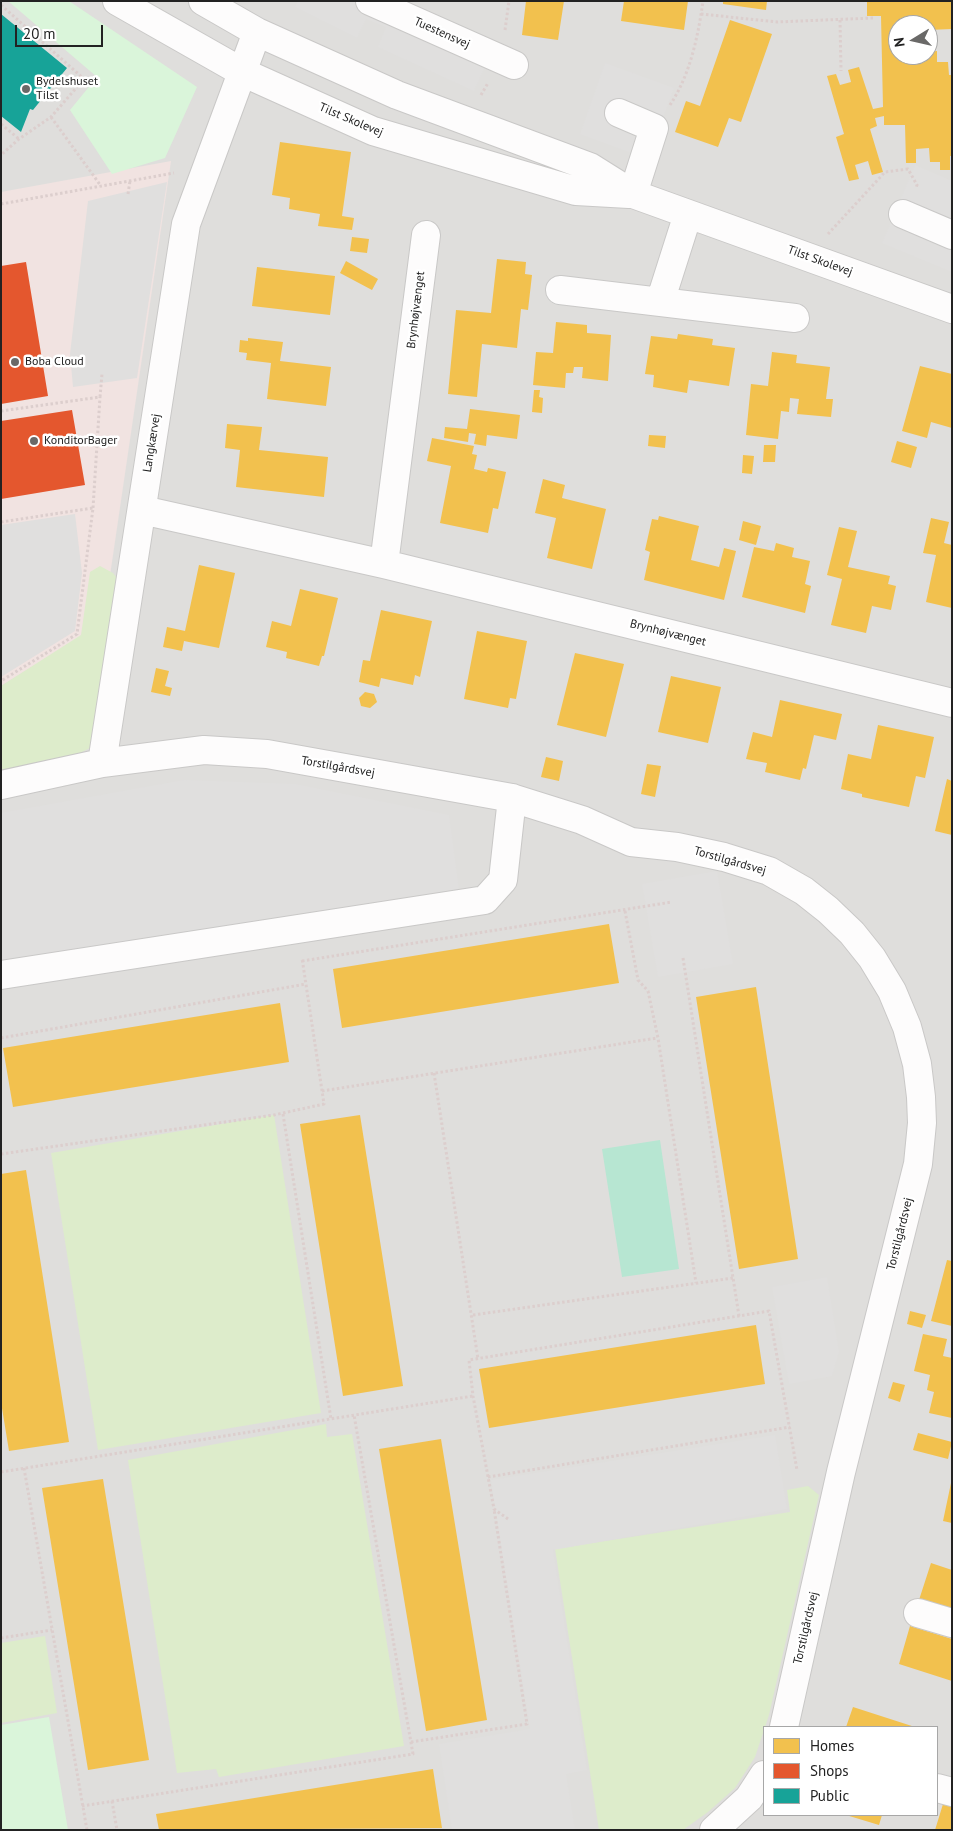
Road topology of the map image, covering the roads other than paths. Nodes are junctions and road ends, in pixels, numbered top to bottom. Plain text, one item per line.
1 (117, 1) edge
2 (203, 1) edge
3 (370, 1) edge
4 (257, 32) junction
5 (508, 62) road end
6 (242, 72) junction
7 (619, 113) dead end
8 (633, 194) junction
9 (688, 214) junction
10 (903, 214) road end
11 (426, 235) dead end
12 (952, 235) edge
13 (560, 290) dead end
14 (660, 302) junction
15 (952, 309) edge
16 (795, 318) dead end
17 (142, 510) junction
18 (384, 564) junction
19 (952, 703) edge
20 (102, 763) junction
21 (1, 785) edge
22 (512, 798) junction
23 (1, 975) edge
24 (918, 1613) dead end
25 (952, 1624) edge
26 (784, 1726) edge
27 (763, 1777) edge
28 (938, 1788) edge
29 (952, 1792) edge
30 (714, 1830) edge

1 - 6 street, Tilst Skolevej
2 - 4 street, Tilst Skolevej
3 - 5 street, Tuestensvej
4 - 6 street, Langkærvej
4 - 8 street, Tilst Skolevej
6 - 8 street, Tilst Skolevej
6 - 17 street, Langkærvej
7 - 8 street
8 - 9 street, Tilst Skolevej
9 - 14 street
9 - 15 street, Tilst Skolevej
10 - 12 street
11 - 18 street, Brynhøjvænget
13 - 14 street
14 - 16 street
17 - 18 street, Brynhøjvænget
17 - 20 street, Langkærvej
18 - 19 street, Brynhøjvænget
20 - 21 street
20 - 22 street, Torstilgårdsvej
22 - 23 street
22 - 26 street, Torstilgårdsvej
24 - 25 street
27 - 30 street
28 - 29 street

